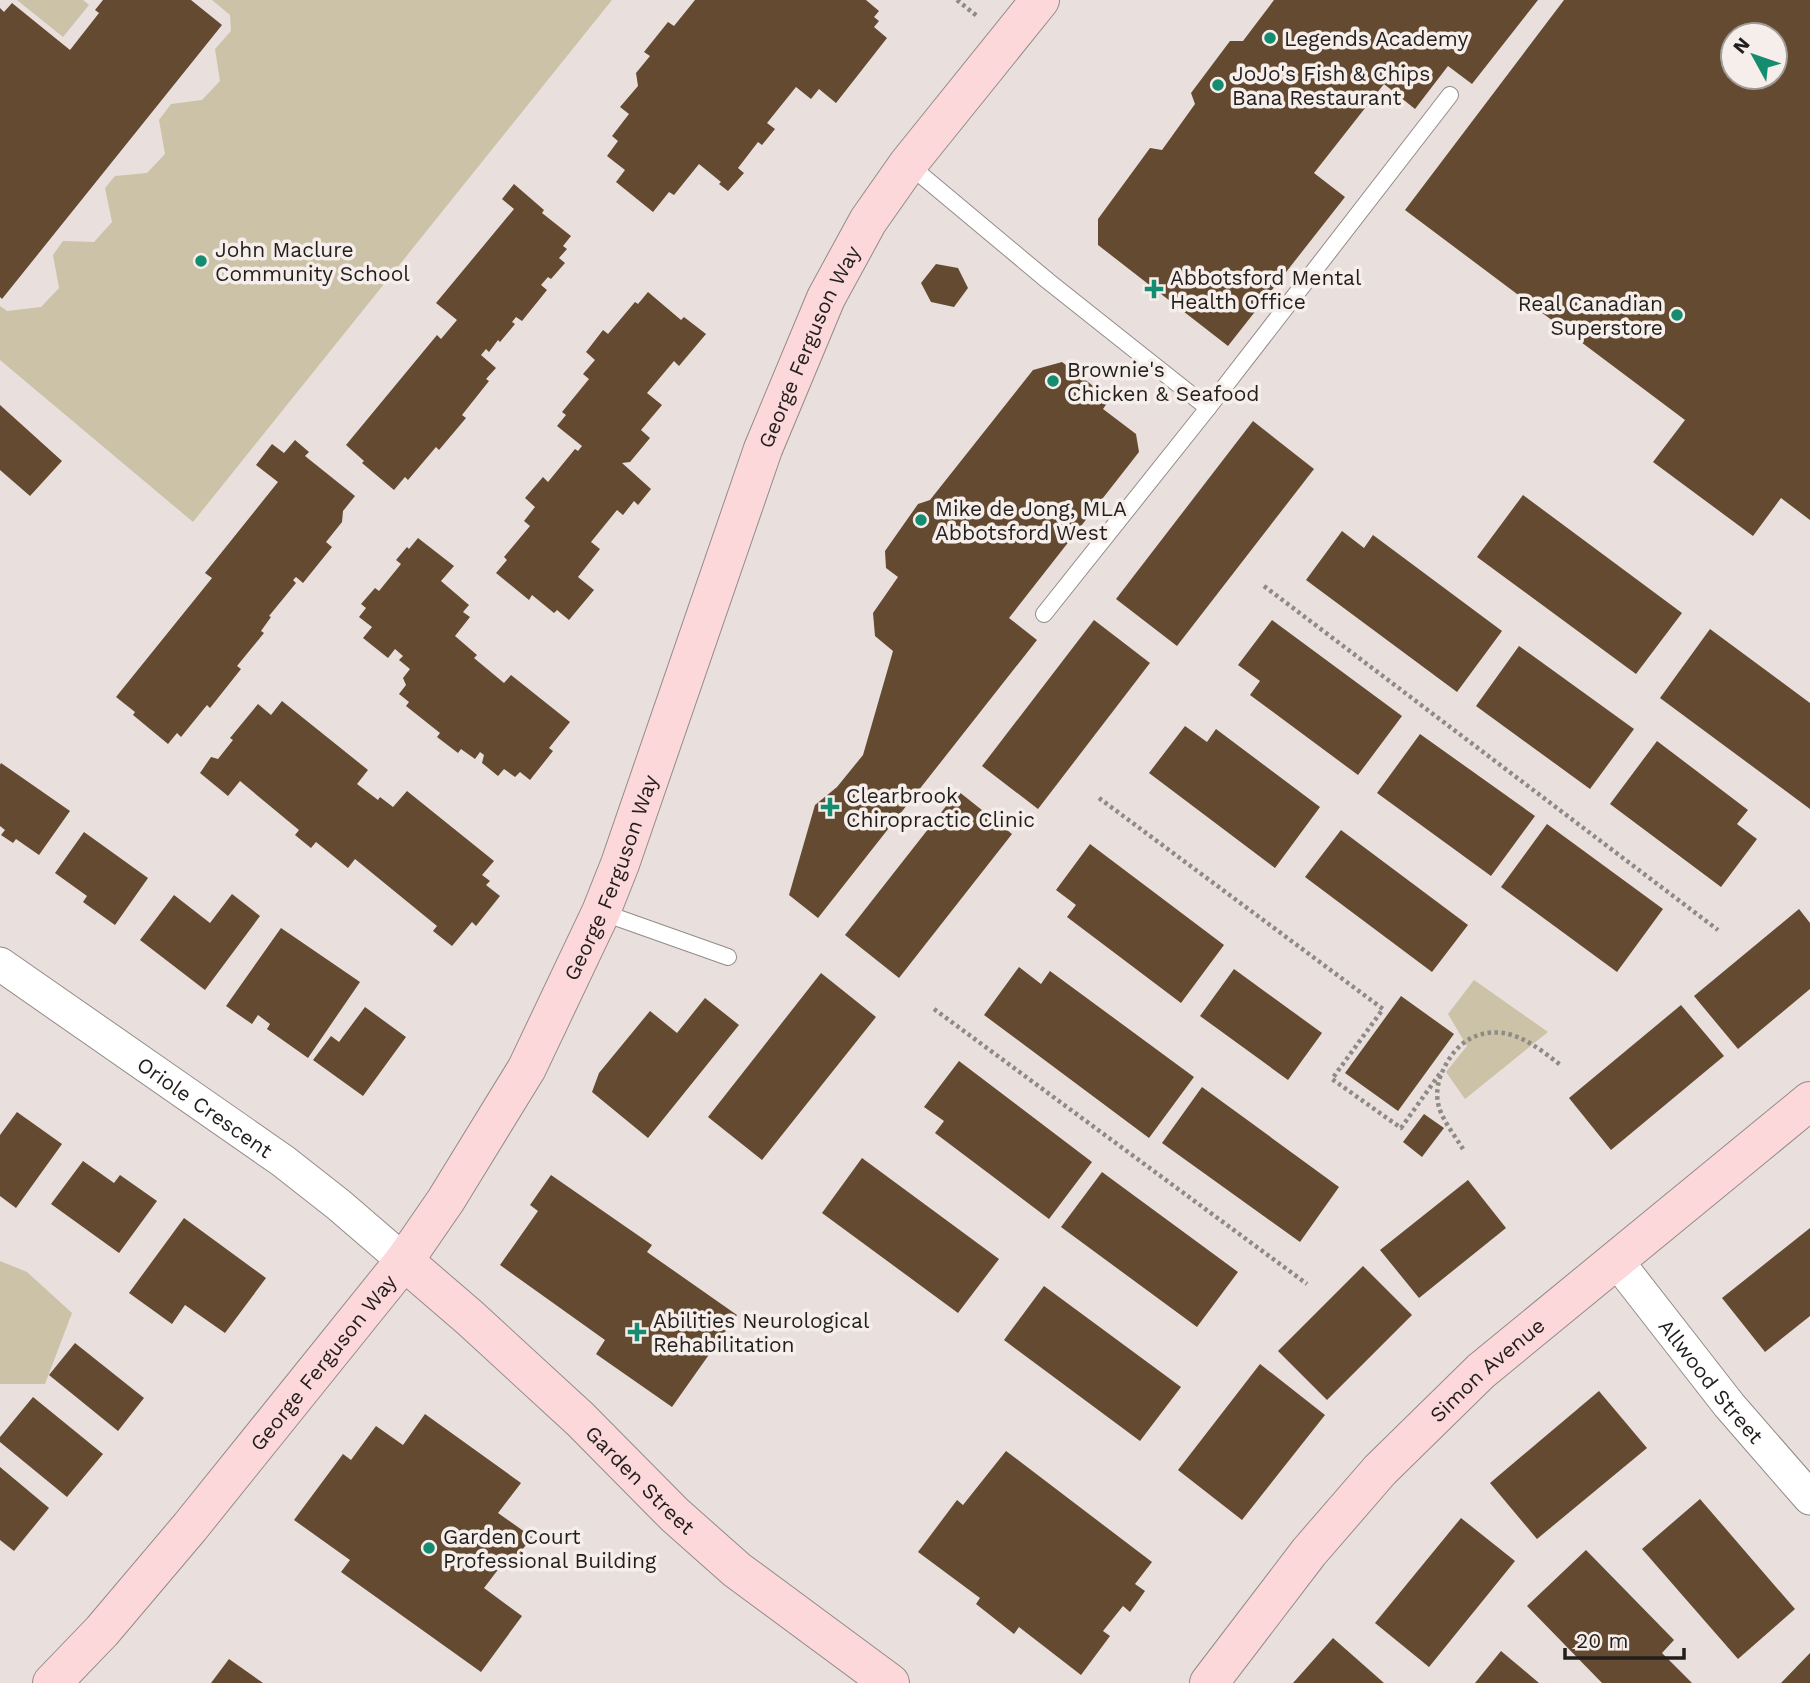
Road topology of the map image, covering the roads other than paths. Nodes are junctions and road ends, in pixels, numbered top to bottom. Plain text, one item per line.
1 (1041, 0) edge
2 (1450, 95) dead end
3 (908, 163) junction
4 (1208, 408) junction
5 (1044, 614) dead end
6 (601, 912) junction
7 (728, 957) dead end
8 (0, 964) edge
9 (1810, 1101) edge
10 (404, 1261) junction
11 (1616, 1261) junction
12 (1810, 1498) edge
13 (52, 1683) edge
14 (890, 1683) edge
15 (1209, 1683) edge

1 - 3 main road, George Ferguson Way
2 - 4 lane
3 - 4 lane
3 - 6 main road, George Ferguson Way
4 - 5 lane
6 - 7 lane
6 - 10 main road, George Ferguson Way
8 - 10 street, Oriole Crescent
9 - 11 main road, Simon Avenue
10 - 13 main road, George Ferguson Way
10 - 14 main road, Garden Street
11 - 12 street, Allwood Street
11 - 15 main road, Simon Avenue

